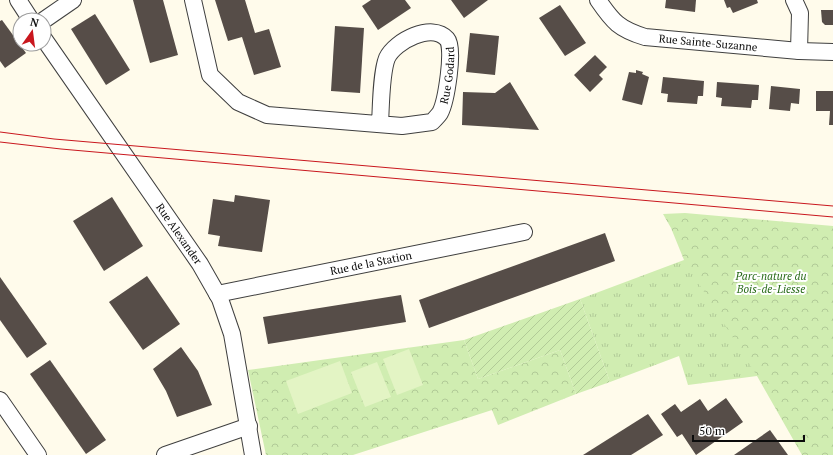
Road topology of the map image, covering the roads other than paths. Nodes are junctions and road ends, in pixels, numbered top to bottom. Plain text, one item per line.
1 (18, 0) edge
2 (73, 0) edge
3 (193, 0) edge
4 (598, 0) edge
5 (794, 0) edge
6 (26, 12) edge
7 (52, 14) edge
8 (52, 51) edge
9 (799, 52) junction
10 (833, 52) edge
11 (380, 124) junction
12 (524, 232) dead end
13 (217, 294) junction
14 (0, 400) edge
15 (249, 426) junction
16 (38, 455) edge
17 (165, 455) edge
18 (253, 455) edge

1 - 6 street
2 - 7 street
3 - 11 street, Rue Godard
4 - 9 street, Rue Sainte-Suzanne
5 - 9 street
8 - 13 street, Rue Alexander
9 - 10 street, Rue Sainte-Suzanne
11 - 11 street, Rue Godard
12 - 13 street, Rue de la Station
13 - 15 street, Rue Alexander
14 - 16 street
15 - 17 street
15 - 18 street, Rue Alexander

